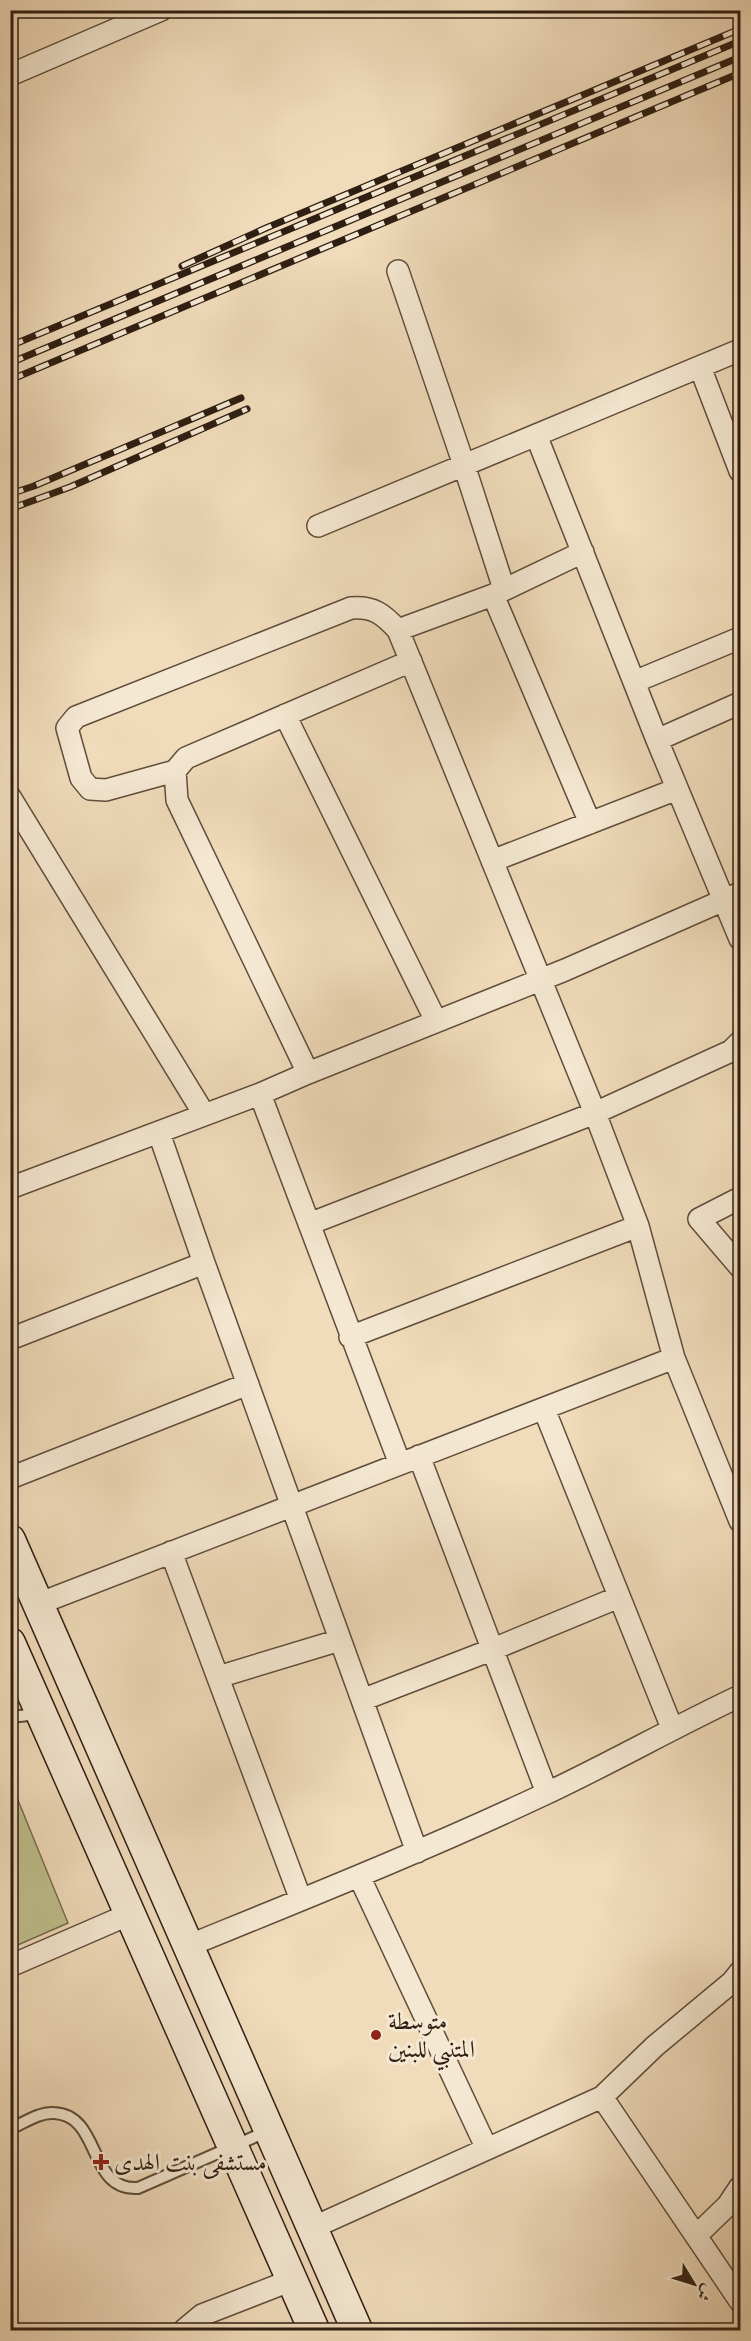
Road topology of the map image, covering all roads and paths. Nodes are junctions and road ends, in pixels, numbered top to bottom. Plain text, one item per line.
1 (161, 10) edge
2 (10, 75) edge
3 (398, 271) dead end
4 (741, 350) edge
5 (700, 367) junction
6 (536, 435) junction
7 (464, 465) junction
8 (741, 471) edge
9 (318, 526) dead end
10 (583, 552) junction
11 (498, 592) junction
12 (398, 630) junction
13 (741, 638) edge
14 (411, 662) junction
15 (634, 682) junction
16 (741, 704) edge
17 (285, 715) junction
18 (657, 740) junction
19 (176, 771) junction
20 (677, 789) junction
21 (10, 797) edge
22 (590, 823) junction
23 (492, 861) junction
24 (732, 897) edge
25 (741, 939) edge
26 (540, 979) junction
27 (435, 1021) junction
28 (741, 1042) edge
29 (308, 1073) junction
30 (260, 1095) junction
31 (595, 1113) junction
32 (204, 1114) junction
33 (159, 1133) junction
34 (10, 1188) edge
35 (741, 1198) edge
36 (309, 1224) junction
37 (638, 1226) junction
38 (204, 1263) junction
39 (741, 1267) edge
40 (350, 1338) junction
41 (10, 1339) edge
42 (674, 1358) junction
43 (248, 1384) junction
44 (544, 1408) junction
45 (409, 1460) junction
46 (10, 1478) edge
47 (292, 1506) junction
48 (741, 1521) edge
49 (10, 1540) edge
50 (171, 1552) junction
51 (620, 1597) junction
52 (38, 1604) junction
53 (340, 1640) junction
54 (10, 1643) edge
55 (491, 1650) junction
56 (218, 1677) junction
57 (741, 1696) edge
58 (362, 1700) junction
59 (41, 1714) junction
60 (10, 1717) edge
61 (672, 1728) junction
62 (547, 1793) junction
63 (417, 1852) junction
64 (359, 1876) junction
65 (301, 1900) junction
66 (130, 1914) junction
67 (188, 1946) junction
68 (10, 1966) edge
69 (741, 1972) edge
70 (602, 2097) junction
71 (10, 2129) edge
72 (269, 2130) junction
73 (233, 2146) junction
74 (487, 2149) junction
75 (741, 2187) edge
76 (312, 2228) junction
77 (696, 2236) junction
78 (292, 2280) junction
79 (741, 2301) edge
80 (184, 2331) edge
81 (314, 2331) edge
82 (357, 2331) edge

1 - 2 street
3 - 7 street
4 - 5 street
5 - 6 street
5 - 8 street
6 - 7 street
6 - 10 street
7 - 9 street
7 - 11 street
10 - 11 street
10 - 15 street
11 - 12 street
11 - 22 street
12 - 14 street
12 - 19 street
13 - 15 street
14 - 17 street
14 - 23 street
15 - 18 street
16 - 18 street
17 - 19 street
17 - 27 street
18 - 20 street
19 - 29 street
20 - 22 street
20 - 24 street
21 - 32 street
22 - 23 street
23 - 26 street
24 - 25 street
24 - 26 street
26 - 27 street
26 - 31 street
27 - 29 street
28 - 31 street
29 - 30 street
30 - 32 street
30 - 36 street
31 - 36 street
31 - 37 street
32 - 33 street
33 - 34 street
33 - 38 street
35 - 39 street
36 - 40 street
37 - 40 street
37 - 42 street
38 - 41 street
38 - 43 street
40 - 45 street
42 - 44 street
42 - 48 street
43 - 46 street
43 - 47 street
44 - 45 street
44 - 51 street
45 - 47 street
45 - 55 street
47 - 50 street
47 - 53 street
49 - 52 street
50 - 52 street
50 - 56 street
51 - 55 street
51 - 61 street
52 - 67 street
53 - 56 street
53 - 58 street
54 - 59 street
55 - 58 street
55 - 62 street
56 - 65 street
57 - 61 street
58 - 63 street
59 - 60 lane
59 - 66 street
61 - 62 street
62 - 63 street
63 - 64 street
64 - 65 street
64 - 74 street
65 - 67 street
66 - 68 street
66 - 73 street
67 - 72 street
69 - 70 street
70 - 74 street
70 - 77 street
71 - 73 lane
72 - 73 lane
72 - 76 street
73 - 78 street
74 - 76 street
75 - 77 street
76 - 82 street
77 - 79 street
78 - 80 street
78 - 81 street

